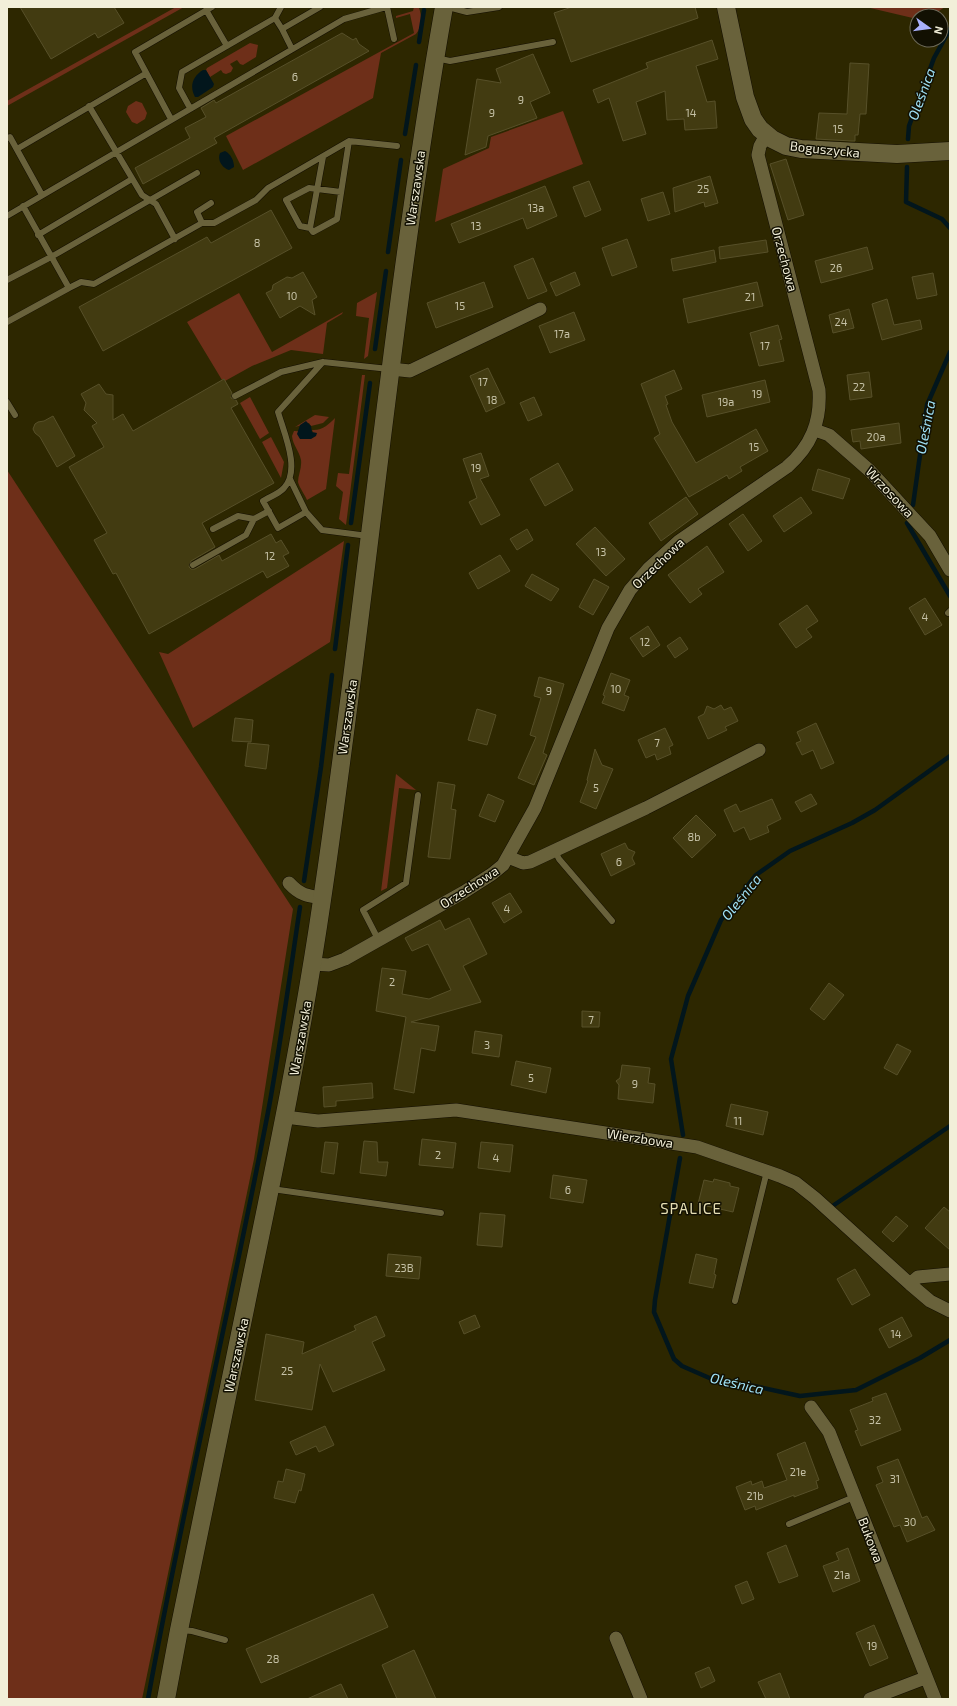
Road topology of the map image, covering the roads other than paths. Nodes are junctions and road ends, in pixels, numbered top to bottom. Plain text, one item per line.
1 (281, 7) edge
2 (320, 7) edge
3 (386, 7) edge
4 (444, 7) edge
5 (448, 7) edge
6 (498, 7) edge
7 (726, 7) edge
8 (209, 9) edge
9 (275, 18) junction
10 (282, 29) junction
11 (394, 39) dead end
12 (553, 42) dead end
13 (227, 46) junction
14 (292, 49) junction
15 (435, 58) junction
16 (146, 74) junction
17 (89, 106) junction
18 (190, 108) junction
19 (171, 119) junction
20 (766, 134) junction
21 (7, 138) edge
22 (349, 141) junction
23 (397, 146) dead end
24 (17, 149) junction
25 (950, 151) edge
26 (115, 152) junction
27 (323, 157) junction
28 (197, 173) dead end
29 (132, 179) junction
30 (317, 189) junction
31 (341, 192) junction
32 (42, 195) junction
33 (150, 200) junction
34 (210, 203) dead end
35 (23, 206) junction
36 (7, 216) edge
37 (202, 223) junction
38 (310, 228) junction
39 (38, 235) junction
40 (175, 239) junction
41 (51, 257) junction
42 (7, 280) edge
43 (69, 288) junction
44 (540, 309) dead end
45 (7, 322) edge
46 (323, 362) junction
47 (391, 369) junction
48 (235, 396) dead end
49 (7, 402) edge
50 (15, 415) dead end
51 (815, 430) junction
52 (290, 479) junction
53 (269, 511) junction
54 (306, 512) junction
55 (254, 519) junction
56 (213, 530) dead end
57 (370, 536) junction
58 (193, 565) dead end
59 (950, 570) edge
60 (759, 750) dead end
61 (418, 795) dead end
62 (555, 851) junction
63 (508, 857) junction
64 (289, 883) dead end
65 (323, 898) junction
66 (612, 921) dead end
67 (379, 941) junction
68 (312, 964) junction
69 (285, 1117) junction
70 (767, 1171) junction
71 (270, 1188) junction
72 (441, 1213) dead end
73 (950, 1274) edge
74 (910, 1284) junction
75 (735, 1301) dead end
76 (950, 1311) edge
77 (811, 1407) dead end
78 (854, 1497) junction
79 (789, 1524) dead end
80 (179, 1630) junction
81 (616, 1638) dead end
82 (225, 1640) dead end
83 (925, 1678) junction
84 (166, 1699) edge
85 (641, 1699) edge
86 (870, 1699) edge
87 (935, 1699) edge

1 - 9 lane
2 - 10 lane
3 - 11 lane
3 - 14 lane
4 - 15 main road, Warszawska
5 - 6 lane
7 - 20 main road, Boguszycka
8 - 13 lane
8 - 16 lane
9 - 10 lane
9 - 13 lane
10 - 14 lane
12 - 15 lane
13 - 18 lane
14 - 18 lane
15 - 47 main road, Warszawska
16 - 17 lane
16 - 19 lane
17 - 24 lane
17 - 26 lane
18 - 19 lane
19 - 26 lane
20 - 25 main road, Boguszycka
20 - 51 street, Orzechowa
21 - 24 lane
22 - 23 lane
22 - 27 lane
22 - 31 lane
24 - 32 lane
26 - 29 lane
26 - 32 lane
27 - 30 lane
27 - 37 lane
28 - 33 lane
29 - 33 lane
29 - 39 lane
30 - 31 lane
30 - 38 lane
30 - 38 lane
31 - 38 lane
32 - 35 lane
33 - 40 lane
33 - 41 lane
34 - 37 lane
35 - 36 lane
35 - 39 lane
37 - 40 lane
39 - 41 lane
40 - 43 lane
41 - 42 lane
41 - 43 lane
43 - 45 lane
44 - 47 street
46 - 47 lane
46 - 48 lane
46 - 52 lane
47 - 57 main road, Warszawska
49 - 50 lane
51 - 59 street, Wrzosowa
51 - 63 street, Orzechowa
52 - 53 lane
52 - 54 lane
53 - 54 lane
53 - 55 lane
54 - 57 lane
55 - 56 lane
55 - 58 lane
57 - 65 main road, Warszawska
60 - 62 street
61 - 67 lane
62 - 63 street
62 - 66 lane
63 - 67 street, Orzechowa
64 - 65 street
65 - 68 main road, Warszawska
67 - 68 street, Orzechowa
68 - 69 main road, Warszawska
69 - 70 street, Wierzbowa
69 - 71 main road, Warszawska
70 - 74 street, Wierzbowa
70 - 75 lane
71 - 72 lane
71 - 80 main road, Warszawska
73 - 74 street
74 - 76 street, Wierzbowa
77 - 78 street, Bukowa
78 - 79 lane
78 - 83 street, Bukowa
80 - 82 lane
80 - 84 main road, Warszawska
81 - 85 street
83 - 86 street
83 - 87 street, Bukowa

